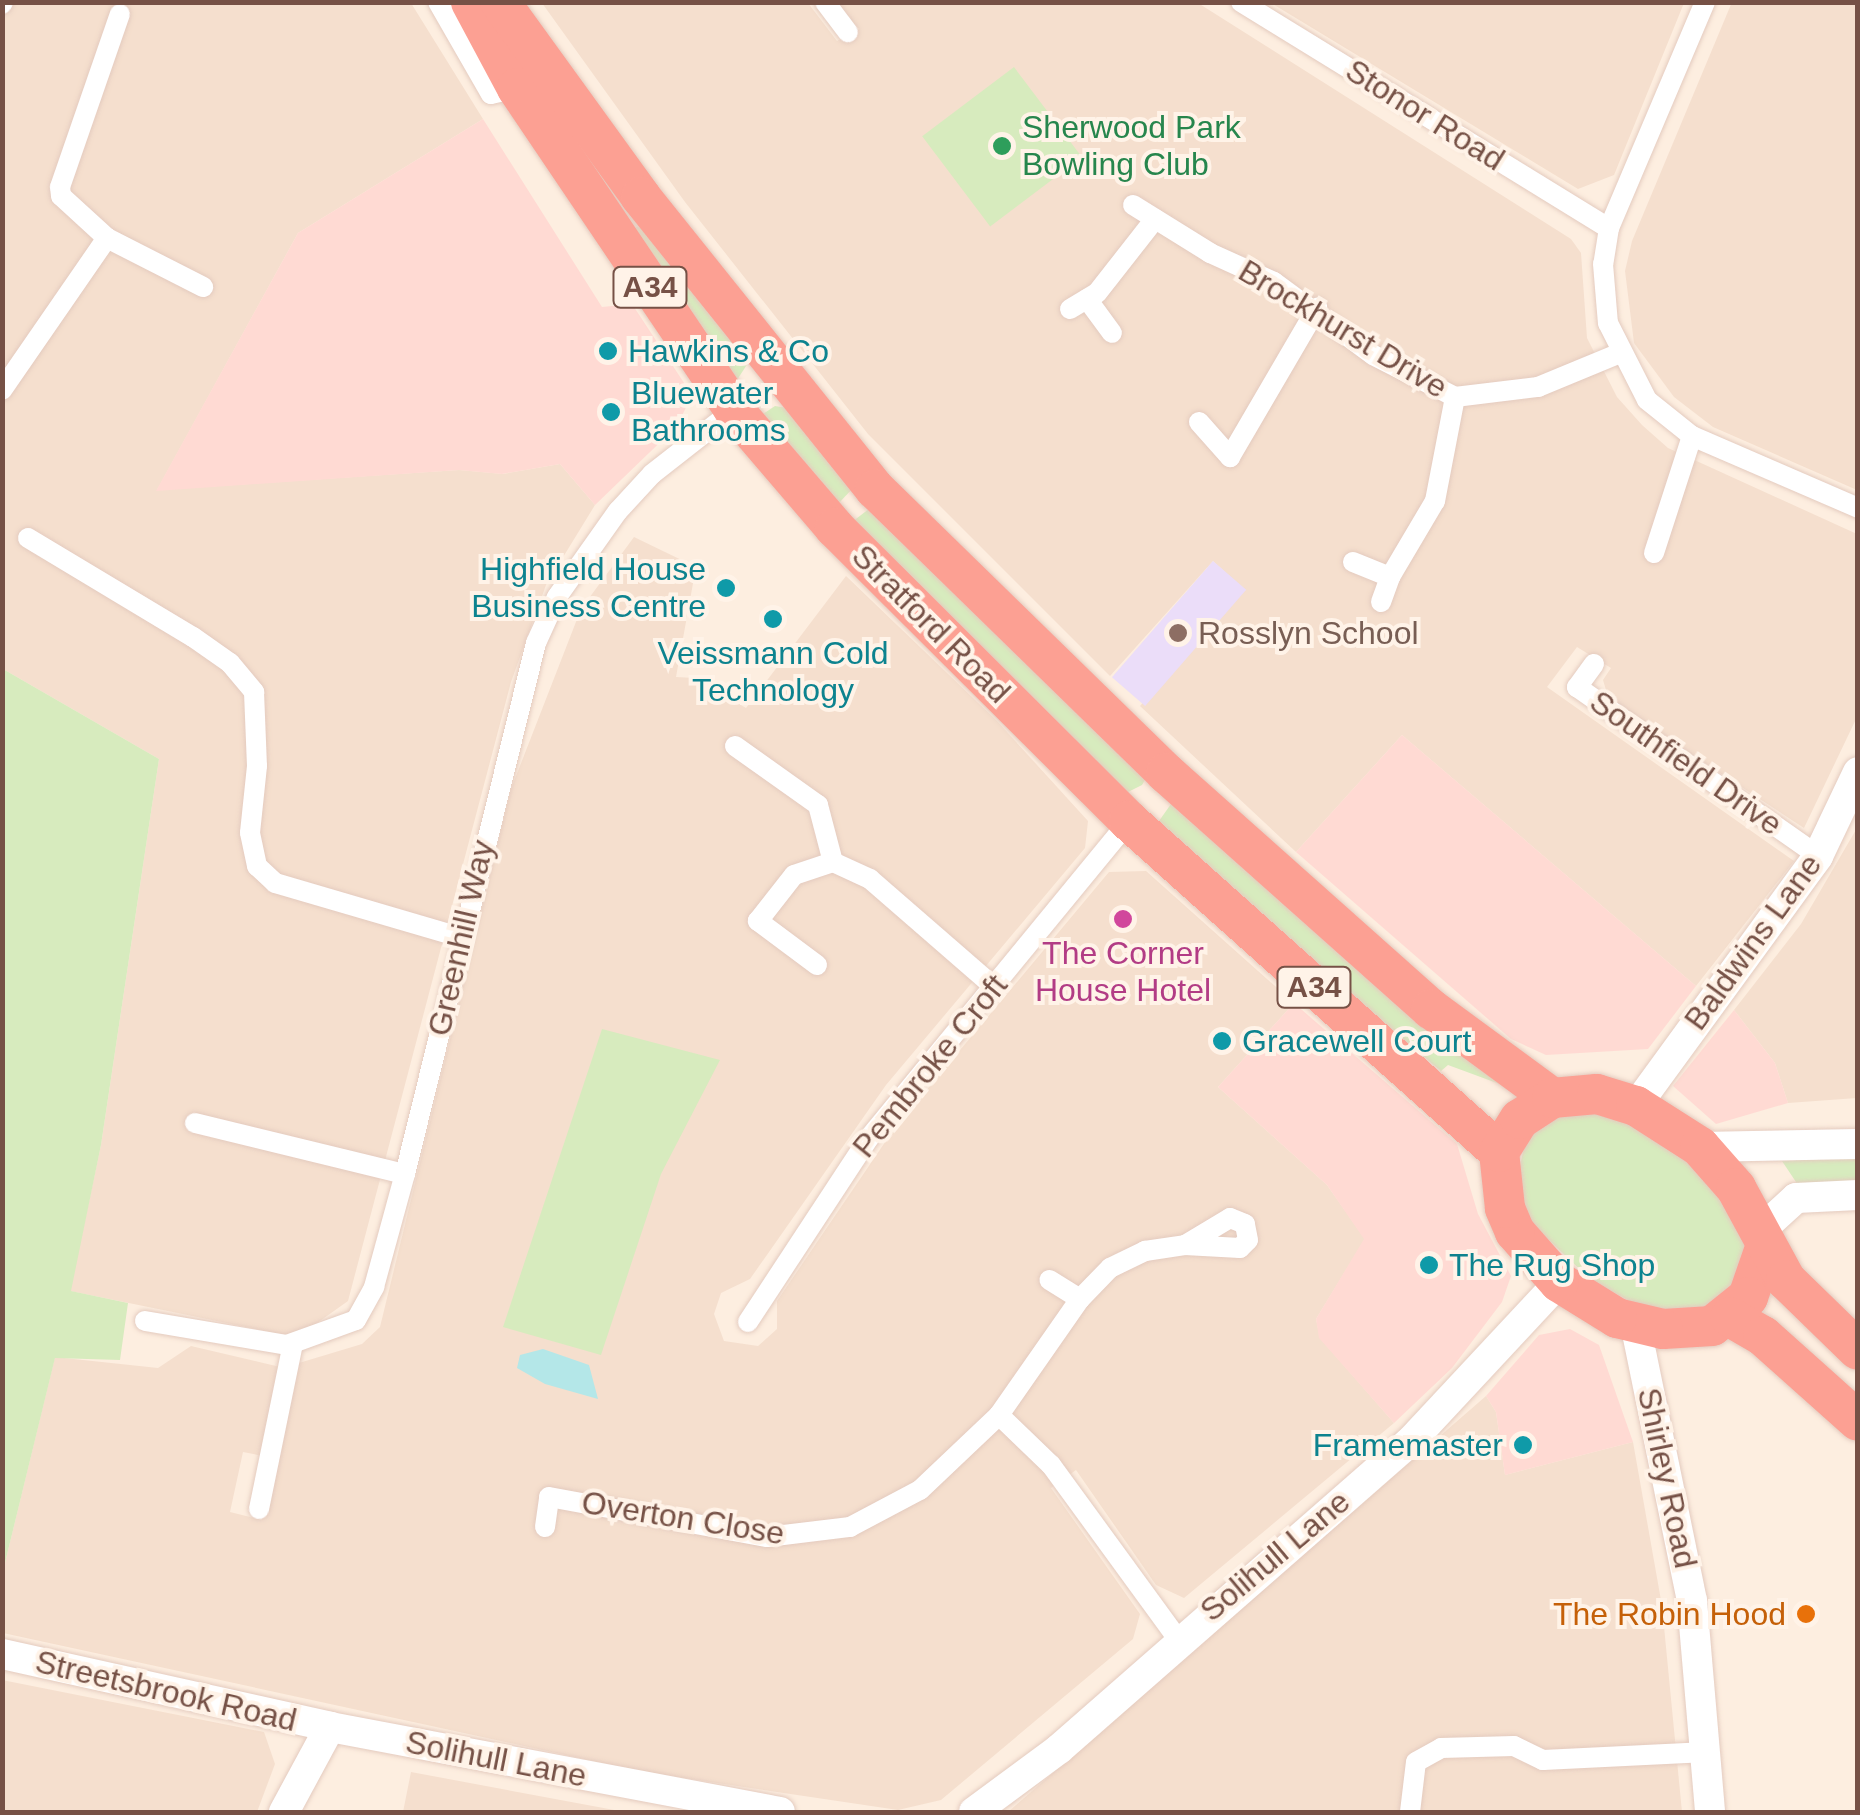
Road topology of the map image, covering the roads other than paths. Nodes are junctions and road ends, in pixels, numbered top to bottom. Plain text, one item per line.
1 (438, 2) edge
2 (471, 2) edge
3 (500, 2) edge
4 (825, 2) edge
5 (1241, 2) edge
6 (1706, 2) edge
7 (120, 14) dead end
8 (848, 32) dead end
9 (526, 73) junction
10 (1133, 204) dead end
11 (622, 209) junction
12 (1155, 219) junction
13 (1609, 228) junction
14 (107, 238) junction
15 (202, 287) dead end
16 (1317, 308) junction
17 (1112, 333) dead end
18 (1620, 353) junction
19 (781, 373) junction
20 (2, 390) edge
21 (1454, 397) junction
22 (734, 410) junction
23 (1199, 422) dead end
24 (1692, 436) junction
25 (876, 489) junction
26 (1858, 508) edge
27 (835, 528) junction
28 (28, 538) dead end
29 (1654, 553) dead end
30 (1353, 562) dead end
31 (1390, 577) junction
32 (1381, 602) dead end
33 (1594, 664) dead end
34 (735, 746) dead end
35 (1166, 772) junction
36 (1858, 772) edge
37 (1128, 821) junction
38 (1846, 828) edge
39 (1818, 856) junction
40 (833, 862) junction
41 (460, 937) junction
42 (817, 965) dead end
43 (993, 986) junction
44 (1552, 1098) junction
45 (1636, 1106) junction
46 (195, 1124) dead end
47 (1858, 1144) edge
48 (1700, 1147) junction
49 (1500, 1152) junction
50 (406, 1174) junction
51 (1858, 1195) edge
52 (1763, 1238) junction
53 (1185, 1245) dead end
54 (1050, 1280) dead end
55 (1558, 1282) junction
56 (1080, 1299) junction
57 (1730, 1318) junction
58 (145, 1321) dead end
59 (748, 1322) dead end
60 (1634, 1324) junction
61 (293, 1343) junction
62 (1858, 1350) edge
63 (999, 1415) junction
64 (1858, 1421) edge
65 (259, 1509) dead end
66 (545, 1527) dead end
67 (1178, 1639) junction
68 (2, 1654) edge
69 (330, 1728) junction
70 (1708, 1752) junction
71 (284, 1812) edge
72 (780, 1812) edge
73 (974, 1812) edge
74 (1410, 1812) edge
75 (1710, 1812) edge

1 - 9 street
2 - 9 highway, Stratford Road / A34
3 - 9 highway, Stratford Road / A34
4 - 8 street
5 - 13 street, Stonor Road
6 - 13 street
7 - 14 street
9 - 11 highway, Stratford Road / A34
10 - 12 street, Brockhurst Drive
11 - 19 highway, Stratford Road / A34
11 - 22 highway, Stratford Road / A34
12 - 16 street, Brockhurst Drive
12 - 17 street
13 - 18 street
14 - 15 street
14 - 20 street
16 - 21 street, Brockhurst Drive
16 - 23 street
18 - 21 street, Brockhurst Drive
18 - 24 street
19 - 22 highway
19 - 25 highway, Stratford Road / A34
21 - 31 street
22 - 27 highway, Stratford Road / A34
22 - 41 street, Greenhill Way
24 - 26 street
24 - 29 street
25 - 27 highway
25 - 35 highway, Stratford Road / A34
27 - 37 highway, Stratford Road / A34
28 - 41 street
30 - 31 street
31 - 32 street
33 - 39 street, Southfield Drive
34 - 40 street
35 - 37 highway
35 - 44 highway, Stratford Road / A34
36 - 38 main road, Baldwins Lane
37 - 43 street, Pembroke Croft
37 - 49 highway, Stratford Road / A34
38 - 39 main road, Baldwins Lane
39 - 45 main road, Baldwins Lane
40 - 42 street
40 - 43 street
41 - 50 street, Greenhill Way
43 - 59 street, Pembroke Croft
44 - 45 highway
44 - 49 highway
45 - 48 highway
46 - 50 street
47 - 48 main road
48 - 52 highway
49 - 55 highway
50 - 61 street, Greenhill Way
51 - 52 main road
52 - 57 highway
52 - 62 highway
53 - 56 street
54 - 56 street
55 - 60 highway
55 - 67 main road, Solihull Lane
56 - 63 street
57 - 60 highway
57 - 64 highway
58 - 61 street, Greenhill Way
60 - 70 main road, Shirley Road
61 - 65 street
63 - 66 street, Overton Close
63 - 67 street
67 - 73 main road, Solihull Lane
68 - 69 main road, Streetsbrook Road
69 - 71 main road
69 - 72 main road, Solihull Lane
70 - 74 street
70 - 75 main road, Shirley Road

